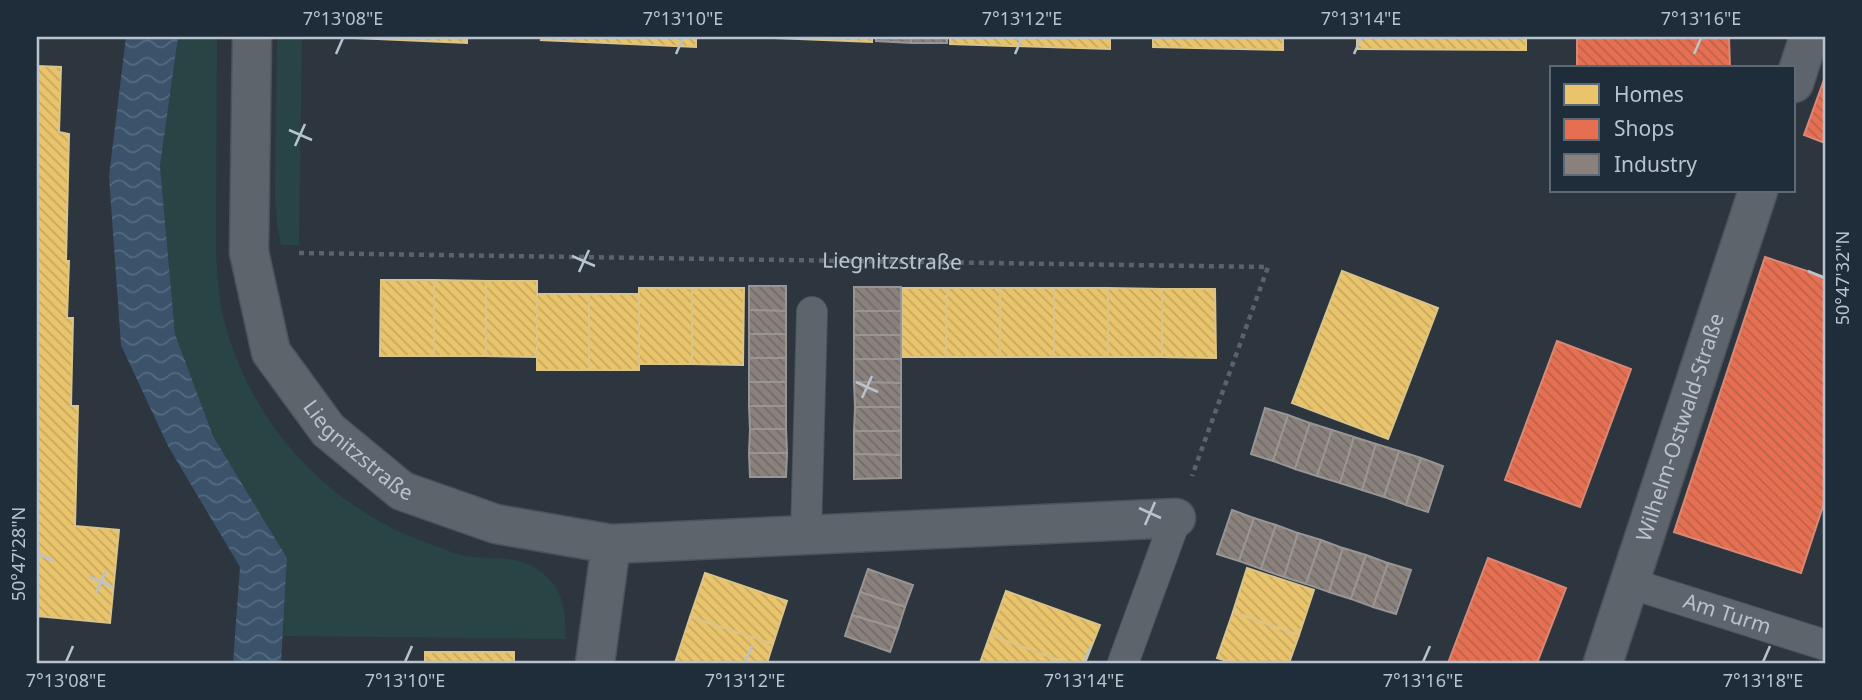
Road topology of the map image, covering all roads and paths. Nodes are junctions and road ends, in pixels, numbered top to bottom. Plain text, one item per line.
1 (252, 37) edge
2 (1809, 37) edge
3 (1796, 77) edge
4 (1758, 192) edge
5 (249, 253) junction
6 (813, 312) dead end
7 (1176, 518) junction
8 (806, 535) junction
9 (611, 544) junction
10 (1629, 583) junction
11 (1825, 645) edge
12 (596, 663) edge
13 (1123, 663) edge
14 (1602, 663) edge

1 - 5 street, Liegnitzstraße
2 - 3 street
4 - 10 street, Wilhelm-Ostwald-Straße
5 - 7 path, Liegnitzstraße
5 - 9 street, Liegnitzstraße
6 - 8 lane
7 - 8 street, Liegnitzstraße
7 - 13 lane
8 - 9 street, Liegnitzstraße
9 - 12 street
10 - 11 lane, Am Turm
10 - 14 street, Wilhelm-Ostwald-Straße

